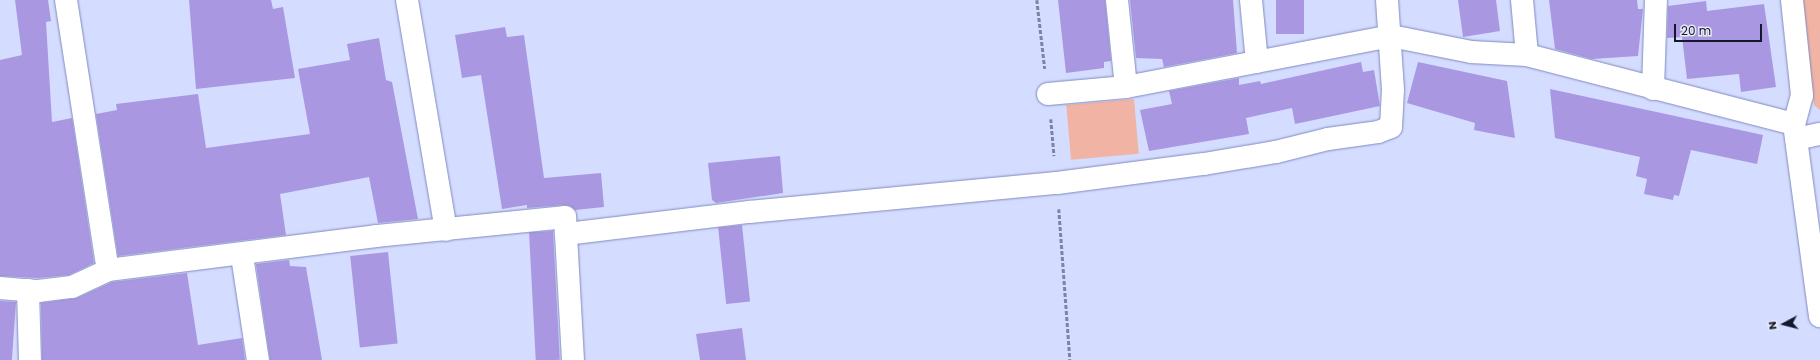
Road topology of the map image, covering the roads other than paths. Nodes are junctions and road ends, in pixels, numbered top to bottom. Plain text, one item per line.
1 (66, 0) edge
2 (407, 0) edge
3 (1117, 0) edge
4 (1251, 0) edge
5 (1387, 0) edge
6 (1522, 0) edge
7 (1656, 0) edge
8 (1792, 0) edge
9 (1391, 36) junction
10 (1527, 55) junction
11 (1257, 62) junction
12 (1126, 87) junction
13 (1653, 89) junction
14 (1048, 94) dead end
15 (1795, 131) junction
16 (1820, 134) edge
17 (446, 230) junction
18 (566, 234) junction
19 (242, 256) junction
20 (108, 270) junction
21 (0, 288) edge
22 (28, 290) junction
23 (1820, 316) edge
24 (30, 360) edge
25 (258, 360) edge
26 (573, 360) edge

1 - 20 street
2 - 17 street
3 - 12 street
4 - 11 street
5 - 9 street
6 - 10 street
7 - 13 street
8 - 15 street
9 - 10 street
9 - 11 street
9 - 18 street
10 - 13 street
11 - 12 street
12 - 14 street
13 - 15 street
15 - 16 street
15 - 23 street
17 - 18 street
17 - 19 street
18 - 26 street
19 - 20 street
19 - 25 street
20 - 22 street
21 - 22 street
22 - 24 street

